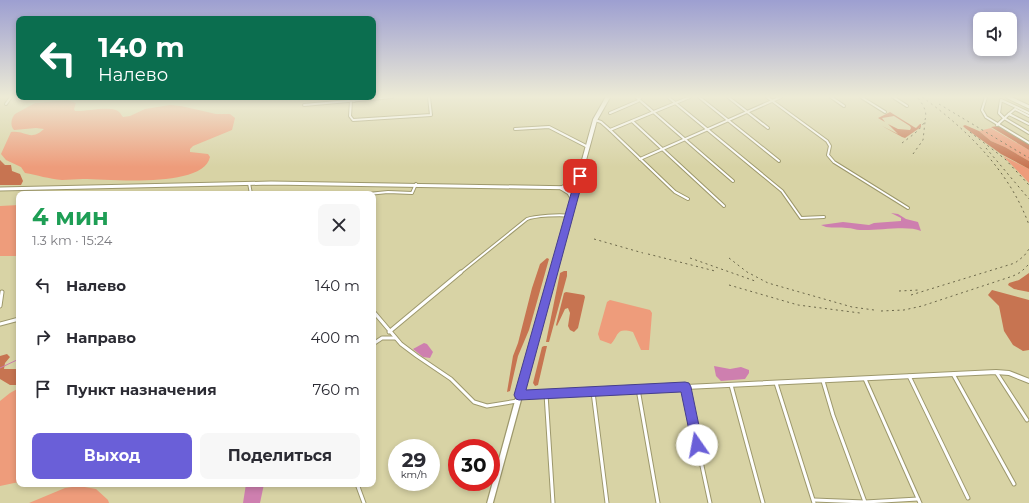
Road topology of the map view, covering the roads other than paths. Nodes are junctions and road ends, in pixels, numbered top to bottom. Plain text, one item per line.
1 (596, 120) edge
2 (597, 120) edge
3 (664, 120) edge
4 (695, 120) edge
5 (726, 120) edge
6 (727, 120) edge
7 (758, 120) edge
8 (799, 120) edge
9 (990, 120) edge
10 (1002, 120) edge
11 (1008, 120) edge
12 (632, 121) joint
13 (998, 125) junction
14 (768, 128) dead end
15 (515, 129) dead end
16 (706, 129) junction
17 (610, 130) junction
18 (1029, 133) edge
19 (684, 138) junction
20 (1028, 142) edge
21 (588, 147) junction
22 (663, 149) junction
23 (640, 159) junction
24 (779, 161) dead end
25 (580, 176) junction
26 (733, 181) dead end
27 (248, 183) junction
28 (416, 184) junction
29 (560, 188) junction
30 (577, 188) junction
31 (0, 189) edge
32 (250, 191) edge
33 (376, 193) edge
34 (688, 199) dead end
35 (573, 201) junction
36 (724, 206) dead end
37 (908, 208) dead end
38 (569, 216) junction
39 (824, 217) dead end
40 (2, 292) dead end
41 (0, 306) edge
42 (376, 315) edge
43 (16, 320) edge
44 (0, 324) edge
45 (389, 332) junction
46 (396, 338) junction
47 (376, 342) edge
48 (996, 372) junction
49 (953, 374) junction
50 (909, 376) junction
51 (865, 378) junction
52 (823, 380) junction
53 (1029, 381) edge
54 (776, 382) junction
55 (731, 385) junction
56 (685, 387) junction
57 (638, 389) junction
58 (593, 392) junction
59 (546, 394) junction
60 (519, 398) junction
61 (1027, 420) dead end
62 (1014, 484) dead end
63 (357, 487) edge
64 (968, 498) dead end
65 (919, 501) edge
66 (814, 502) edge
67 (865, 502) junction
68 (364, 503) edge
69 (490, 503) edge
70 (553, 503) edge
71 (607, 503) edge
72 (658, 503) edge
73 (710, 503) edge
74 (763, 503) edge

1 - 21 highway
2 - 17 street
3 - 19 street
4 - 16 street
5 - 16 street
6 - 24 street
7 - 14 street
8 - 37 street
9 - 13 street
10 - 13 street
11 - 18 street
12 - 17 street
12 - 22 street
13 - 20 street
15 - 21 street
16 - 19 street
16 - 39 street
17 - 23 street
19 - 22 street
19 - 26 street
21 - 25 highway
22 - 23 street
22 - 36 street
23 - 34 street
25 - 29 main road
25 - 30 highway
27 - 28 main road
27 - 31 main road
27 - 32 street
28 - 29 main road
28 - 33 street
29 - 30 main road
29 - 35 main road
30 - 35 highway
35 - 38 highway
38 - 45 street
38 - 60 highway
40 - 41 street
42 - 45 street
43 - 44 street
45 - 46 street
46 - 47 street
46 - 60 street
48 - 49 main road
48 - 53 main road
48 - 61 street
49 - 50 main road
49 - 62 street
50 - 51 main road
50 - 64 street
51 - 52 main road
51 - 65 street
52 - 54 main road
52 - 67 street
54 - 55 main road
54 - 66 street
55 - 56 main road
55 - 74 street
56 - 57 main road
56 - 73 street
57 - 58 main road
57 - 72 street
58 - 59 main road
58 - 71 street
59 - 60 main road
59 - 70 street
60 - 69 highway
63 - 68 street
65 - 67 street
66 - 67 street

